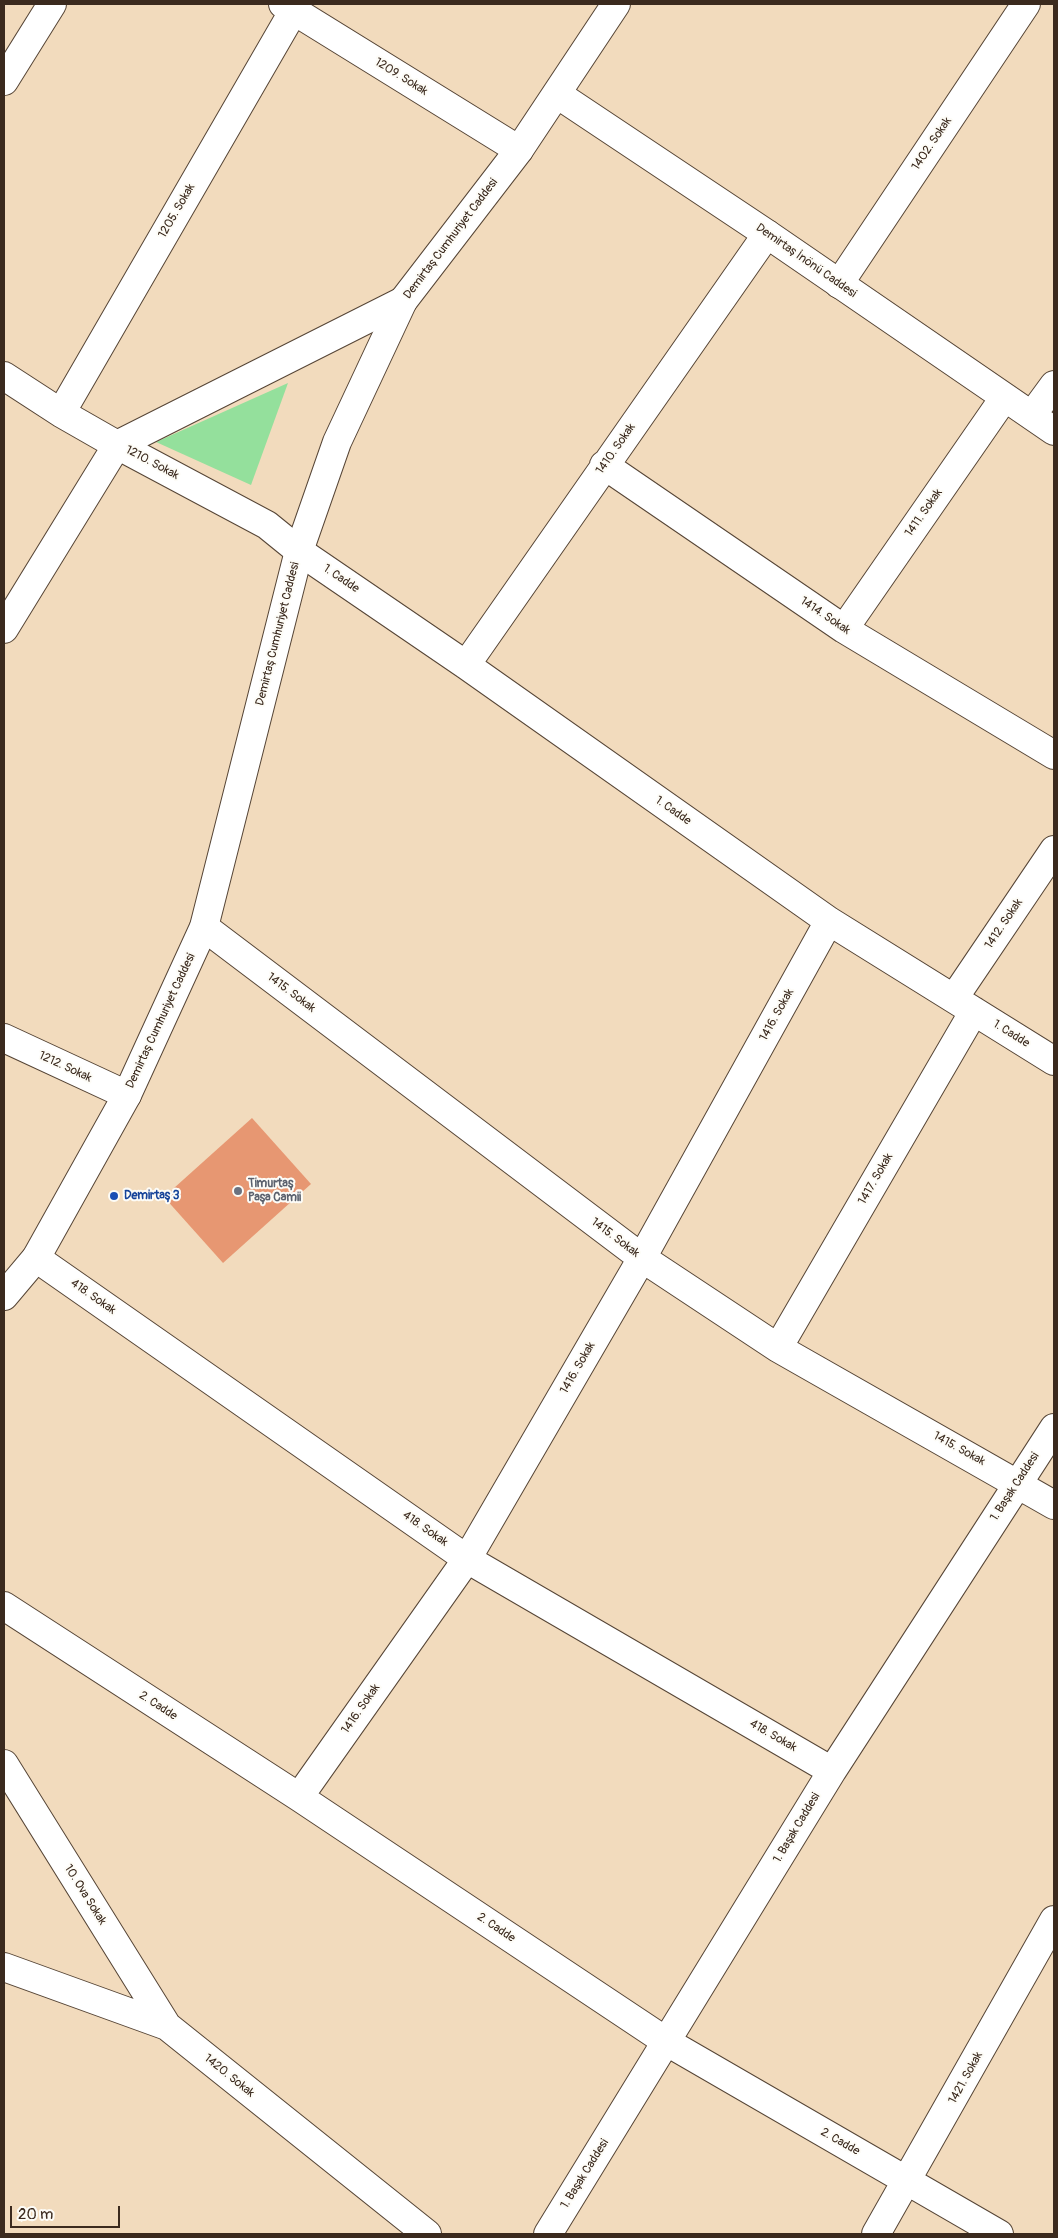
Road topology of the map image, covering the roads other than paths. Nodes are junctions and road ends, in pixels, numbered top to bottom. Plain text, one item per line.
1 (52, 4) edge
2 (616, 4) edge
3 (1026, 4) edge
4 (289, 7) edge
5 (4, 81) edge
6 (557, 94) junction
7 (519, 150) junction
8 (767, 234) junction
9 (839, 284) junction
10 (403, 301) junction
11 (4, 376) edge
12 (1054, 385) edge
13 (1004, 398) junction
14 (61, 413) junction
15 (1032, 415) junction
16 (1054, 431) edge
17 (117, 444) junction
18 (604, 465) junction
19 (300, 551) junction
20 (4, 629) edge
21 (844, 629) junction
22 (466, 665) junction
23 (1054, 755) edge
24 (1054, 850) edge
25 (829, 921) junction
26 (204, 927) junction
27 (964, 1004) junction
28 (4, 1038) edge
29 (1054, 1061) edge
30 (127, 1095) junction
31 (36, 1258) junction
32 (642, 1258) junction
33 (4, 1296) edge
34 (778, 1348) junction
35 (1054, 1428) edge
36 (1018, 1482) junction
37 (1054, 1505) edge
38 (466, 1559) junction
39 (4, 1606) edge
40 (4, 1764) edge
41 (832, 1770) junction
42 (298, 1797) junction
43 (1054, 1920) edge
44 (4, 1967) edge
45 (167, 2026) junction
46 (667, 2042) junction
47 (908, 2181) junction
48 (428, 2234) edge
49 (548, 2234) edge
50 (876, 2234) edge
51 (999, 2234) edge

1 - 5 street
2 - 6 street, Demirtaş Cumhuriyet Caddesi
3 - 9 street, 1402. Sokak
4 - 7 street, 1209. Sokak
4 - 14 street, 1205. Sokak
6 - 7 street, Demirtaş Cumhuriyet Caddesi
6 - 8 street, Demirtaş İnönü Caddesi
7 - 10 street, Demirtaş Cumhuriyet Caddesi
8 - 9 street, Demirtaş İnönü Caddesi
8 - 18 street, 1410. Sokak
9 - 13 street, Demirtaş İnönü Caddesi
10 - 17 street
10 - 19 street, Demirtaş Cumhuriyet Caddesi
11 - 14 street, 1210. Sokak
12 - 15 street
13 - 15 street, Demirtaş İnönü Caddesi
13 - 21 street, 1411. Sokak
14 - 17 street, 1210. Sokak
15 - 16 street, Demirtaş İnönü Caddesi
17 - 19 street, 1210. Sokak
17 - 20 street
18 - 21 street, 1414. Sokak
18 - 22 street, 1410. Sokak
19 - 22 street, 1. Cadde
19 - 26 street, Demirtaş Cumhuriyet Caddesi
21 - 23 street, 1414. Sokak
22 - 25 street, 1. Cadde
24 - 27 street, 1412. Sokak
25 - 27 street, 1. Cadde
25 - 32 street, 1416. Sokak
26 - 30 street, Demirtaş Cumhuriyet Caddesi
26 - 32 street, 1415. Sokak
27 - 29 street, 1. Cadde
27 - 34 street, 1417. Sokak
28 - 30 street, 1212. Sokak
30 - 31 street, Demirtaş Cumhuriyet Caddesi
31 - 33 street, Demirtaş Cumhuriyet Caddesi
31 - 38 street, 418. Sokak
32 - 34 street, 1415. Sokak
32 - 38 street, 1416. Sokak
34 - 36 street, 1415. Sokak
35 - 36 street, 1. Başak Caddesi
36 - 37 street, 1415. Sokak
36 - 41 street, 1. Başak Caddesi
38 - 41 street, 418. Sokak
38 - 42 street, 1416. Sokak
39 - 42 street, 2. Cadde
40 - 45 street, 10. Ova Sokak
41 - 46 street, 1. Başak Caddesi
42 - 46 street, 2. Cadde
43 - 47 street, 1421. Sokak
44 - 45 street, 1420. Sokak
45 - 48 street, 1420. Sokak
46 - 47 street, 2. Cadde
46 - 49 street, 1. Başak Caddesi
47 - 50 street, 1421. Sokak
47 - 51 street, 2. Cadde

